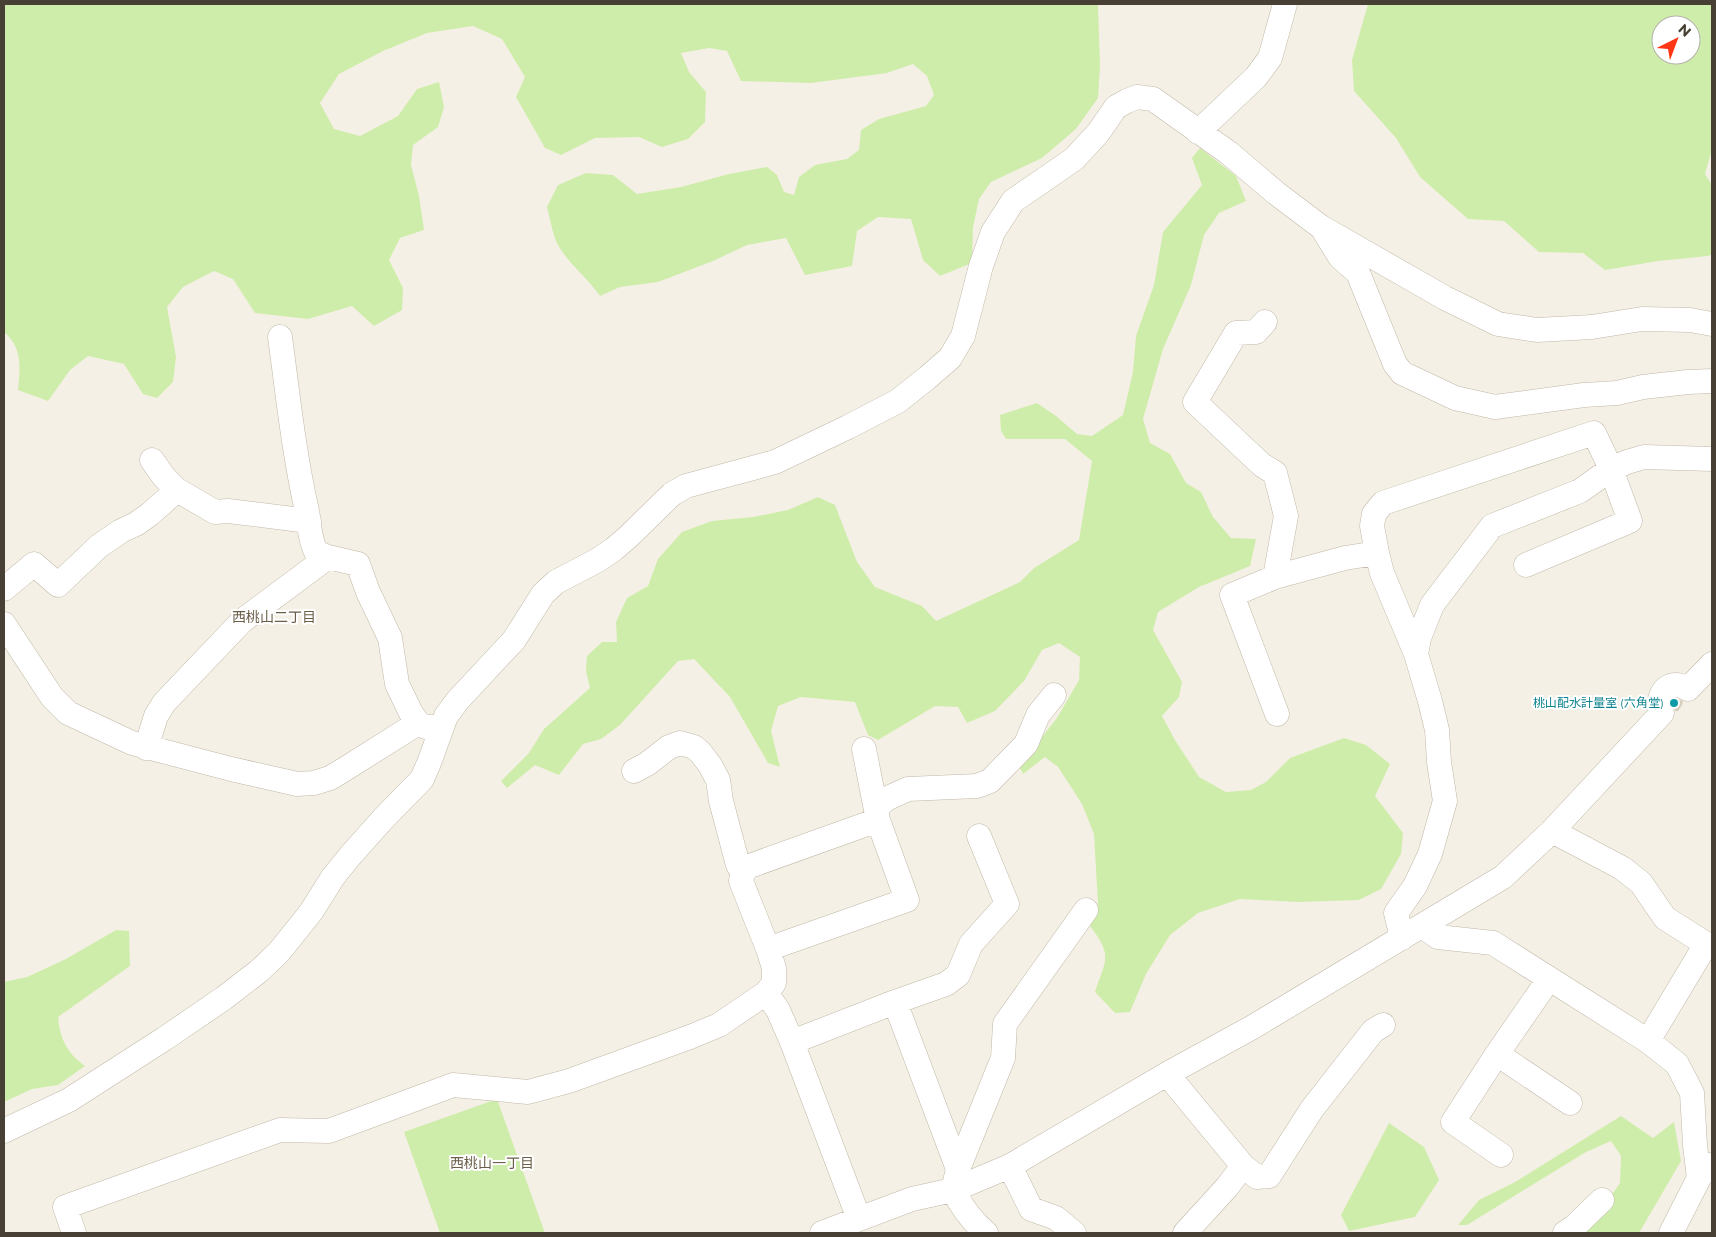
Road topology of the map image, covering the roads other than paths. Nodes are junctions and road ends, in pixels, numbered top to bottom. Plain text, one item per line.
1 (1285, 4) edge
2 (1198, 132) junction
3 (1322, 227) junction
4 (1265, 322) dead end
5 (1712, 324) edge
6 (280, 337) dead end
7 (1712, 380) edge
8 (1712, 459) edge
9 (152, 460) dead end
10 (1611, 468) junction
11 (177, 490) junction
12 (310, 531) junction
13 (1377, 553) junction
14 (328, 557) junction
15 (1526, 565) dead end
16 (1275, 577) junction
17 (4, 589) edge
18 (278, 596) junction
19 (4, 624) edge
20 (1416, 654) junction
21 (1712, 664) edge
22 (1054, 695) dead end
23 (1277, 714) dead end
24 (418, 723) junction
25 (442, 728) junction
26 (146, 748) junction
27 (864, 749) dead end
28 (634, 771) dead end
29 (877, 814) junction
30 (1552, 831) junction
31 (979, 836) dead end
32 (743, 872) junction
33 (1086, 910) dead end
34 (1412, 932) junction
35 (1709, 939) edge
36 (768, 950) junction
37 (1550, 979) junction
38 (766, 993) junction
39 (895, 1002) junction
40 (1383, 1025) dead end
41 (1648, 1041) junction
42 (792, 1042) junction
43 (1497, 1054) junction
44 (1167, 1074) junction
45 (1570, 1103) dead end
46 (4, 1131) edge
47 (1501, 1155) dead end
48 (1010, 1166) junction
49 (1243, 1166) junction
50 (1706, 1170) edge
51 (955, 1179) junction
52 (1602, 1200) dead end
53 (859, 1219) junction
54 (74, 1233) edge
55 (822, 1233) edge
56 (986, 1233) edge
57 (1074, 1233) edge
58 (1185, 1233) edge
59 (1566, 1233) edge
60 (1671, 1233) edge

1 - 2 street
2 - 3 street
2 - 25 street
3 - 5 street
3 - 7 street
4 - 16 street
6 - 12 street
8 - 10 street
9 - 11 street
10 - 13 street
10 - 15 street
10 - 20 street
11 - 12 street
11 - 17 street
12 - 14 street
12 - 18 street
13 - 16 street
13 - 20 street
14 - 18 street
14 - 24 street
16 - 23 street
18 - 26 street
19 - 26 street
20 - 34 street
21 - 30 street
22 - 29 street
24 - 25 street
24 - 26 street
25 - 46 street
27 - 29 street
28 - 32 street
29 - 32 street
29 - 36 street
30 - 34 street
30 - 35 street
31 - 39 street
32 - 36 street
33 - 51 street
34 - 37 street
34 - 44 street
35 - 41 street
36 - 38 street
37 - 41 street
37 - 43 street
38 - 42 street
38 - 54 street
39 - 42 street
39 - 51 street
40 - 49 street
41 - 50 street
42 - 53 street
43 - 45 street
43 - 47 street
44 - 48 street
44 - 49 street
48 - 51 street
48 - 57 street
49 - 58 street
50 - 60 street
51 - 53 street
51 - 56 street
52 - 59 street
53 - 55 street

